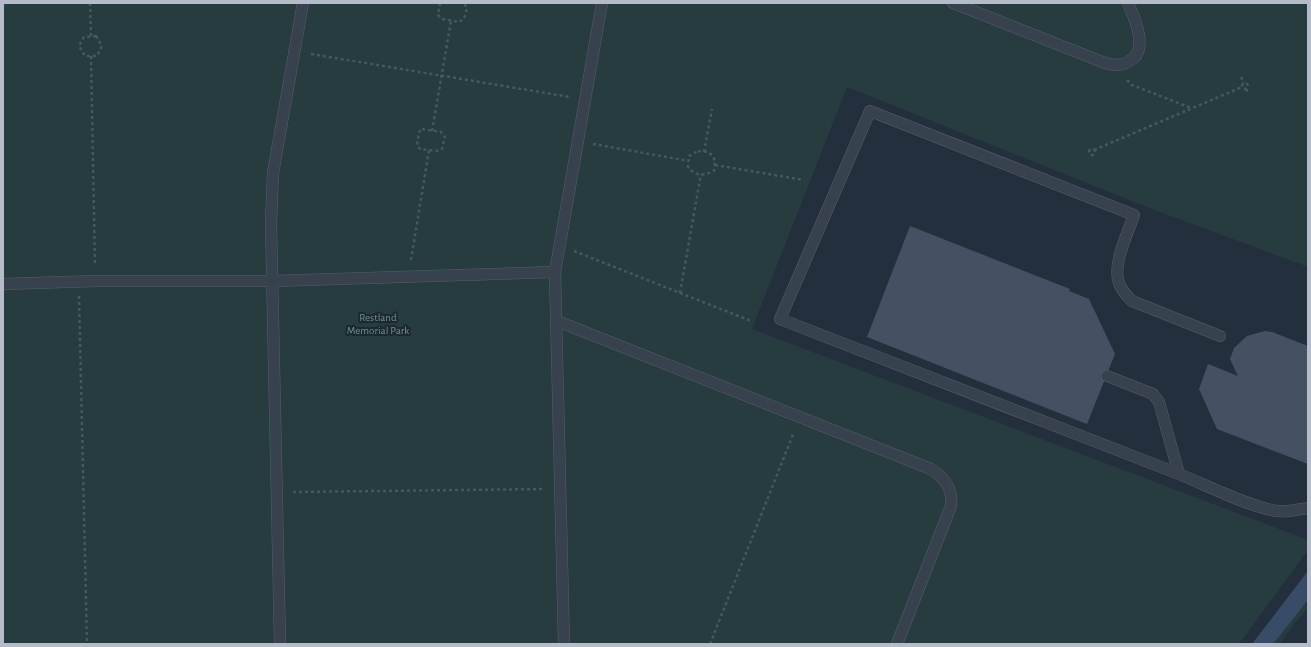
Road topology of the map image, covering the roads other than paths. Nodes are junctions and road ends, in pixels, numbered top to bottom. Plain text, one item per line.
1 (303, 3) edge
2 (602, 3) edge
3 (953, 3) edge
4 (1128, 3) edge
5 (555, 272) junction
6 (272, 281) junction
7 (3, 284) edge
8 (557, 322) junction
9 (1220, 336) dead end
10 (1107, 376) dead end
11 (1179, 474) junction
12 (1308, 508) edge
13 (280, 644) edge
14 (564, 644) edge
15 (897, 644) edge

1 - 6 lane
2 - 5 lane
3 - 4 lane
5 - 6 lane
5 - 8 lane
6 - 7 lane
6 - 13 lane
8 - 14 lane
8 - 15 lane
9 - 11 lane
10 - 11 lane
11 - 12 lane

